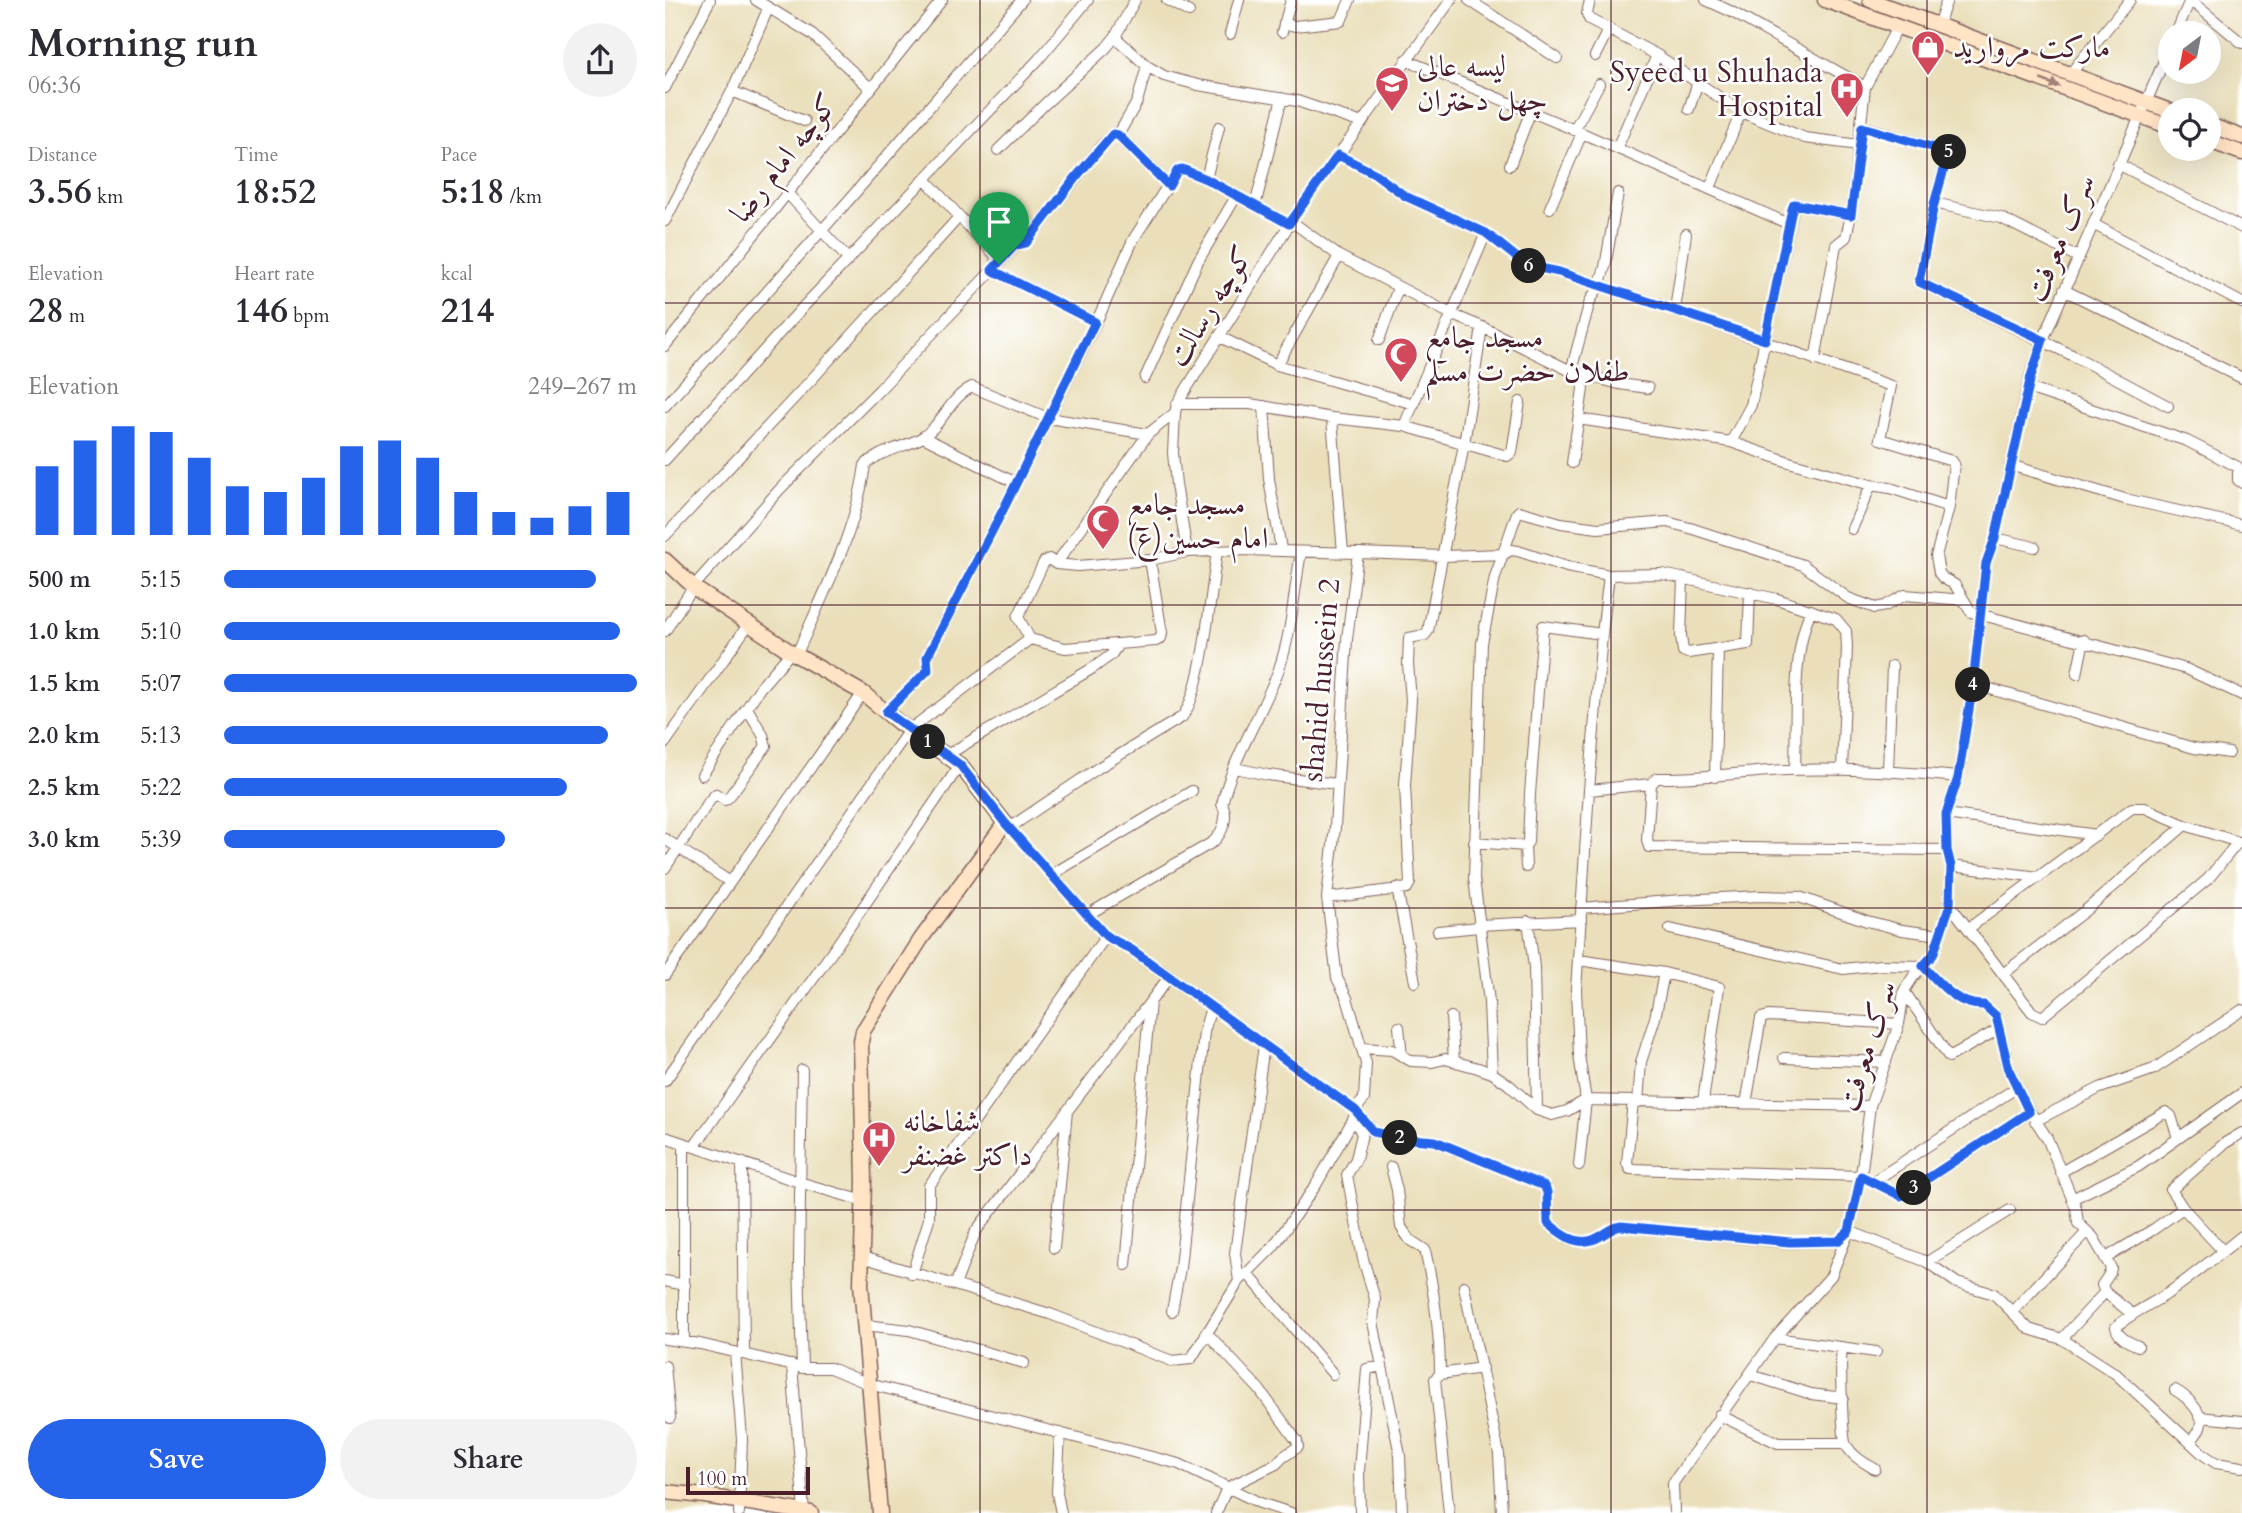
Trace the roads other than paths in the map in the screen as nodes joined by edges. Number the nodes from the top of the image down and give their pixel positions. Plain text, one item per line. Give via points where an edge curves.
1 (710, 0) edge
2 (756, 0) edge
3 (942, 0) edge
4 (1022, 0) edge
5 (1088, 0) edge
6 (1135, 0) edge
7 (1167, 0) edge
8 (1239, 0) edge
9 (1291, 0) edge
10 (1350, 0) edge
11 (1451, 0) edge
12 (1469, 0) edge
13 (1590, 0) edge
14 (1706, 0) edge
15 (1825, 0) edge
16 (1870, 0) edge
17 (1947, 0) edge
18 (2130, 0) edge
19 (2190, 0) edge
20 (768, 9) junction
21 (1189, 12) dead end
22 (2181, 21) edge
23 (1938, 25) junction
24 (1898, 26) junction
25 (1609, 28) junction
26 (1230, 34) dead end
27 (1115, 37) junction
28 (2242, 43) edge
29 (1657, 55) junction
30 (1595, 57) dead end
31 (1557, 58) dead end
32 (1406, 61) junction
33 (1147, 66) junction
34 (2070, 74) junction
35 (2158, 74) edge
36 (1698, 82) junction
37 (1599, 85) dead end
38 (1865, 87) junction
39 (665, 88) edge
40 (870, 88) junction
41 (731, 91) junction
42 (1282, 98) junction
43 (2145, 103) junction
44 (2158, 107) edge
45 (1689, 109) dead end
46 (1741, 112) junction
47 (1530, 113) junction
48 (2139, 117) junction
49 (804, 121) dead end
50 (1362, 122) junction
51 (2158, 123) edge
52 (1219, 127) dead end
53 (1862, 127) junction
54 (2221, 129) edge
55 (1578, 131) junction
56 (1118, 135) junction
57 (2242, 137) edge
58 (1859, 145) junction
59 (2221, 145) edge
60 (1617, 148) junction
61 (998, 150) dead end
62 (2242, 153) edge
63 (1338, 155) junction
64 (2118, 164) junction
65 (1510, 165) dead end
66 (925, 179) junction
67 (1206, 179) junction
68 (1169, 186) junction
69 (1710, 188) junction
70 (1618, 193) dead end
71 (788, 194) junction
72 (1237, 195) junction
73 (1934, 204) junction
74 (1255, 206) junction
75 (1550, 208) dead end
76 (1851, 215) junction
77 (959, 217) junction
78 (665, 221) edge
79 (1290, 223) junction
80 (1789, 224) junction
81 (2093, 225) junction
82 (2242, 228) edge
83 (823, 230) junction
84 (1486, 233) junction
85 (1686, 234) dead end
86 (1339, 256) junction
87 (2078, 257) junction
88 (848, 259) junction
89 (995, 267) junction
90 (1599, 286) junction
91 (1398, 288) junction
92 (2064, 290) junction
93 (2242, 303) edge
94 (1675, 310) junction
95 (1451, 314) junction
96 (1095, 322) junction
97 (1482, 327) junction
98 (1220, 337) junction
99 (1379, 340) dead end
100 (1765, 340) junction
101 (2043, 340) junction
102 (665, 346) edge
103 (1815, 360) junction
104 (1277, 365) junction
105 (1571, 371) junction
106 (1583, 376) junction
107 (1145, 378) dead end
108 (2242, 378) edge
109 (1648, 388) dead end
110 (2028, 388) junction
111 (1520, 402) dead end
112 (1415, 404) junction
113 (665, 405) edge
114 (1264, 406) junction
115 (2168, 406) dead end
116 (1176, 409) junction
117 (1048, 418) junction
118 (1332, 418) junction
119 (1578, 419) junction
120 (1403, 426) junction
121 (1147, 434) junction
122 (923, 437) junction
123 (1731, 442) junction
124 (1464, 444) junction
125 (665, 460) edge
126 (1572, 463) dead end
127 (2010, 465) junction
128 (1016, 483) junction
129 (2242, 483) edge
130 (1871, 485) junction
131 (1949, 508) junction
132 (2242, 525) edge
133 (1852, 529) dead end
134 (665, 536) edge
135 (1995, 538) junction
136 (2035, 547) dead end
137 (1281, 549) junction
138 (1187, 552) junction
139 (1217, 552) junction
140 (1301, 552) junction
141 (1358, 552) junction
142 (1343, 553) junction
143 (1504, 554) junction
144 (1443, 556) junction
145 (665, 560) edge
146 (1150, 560) junction
147 (1056, 564) junction
148 (1609, 575) junction
149 (1683, 578) junction
150 (694, 587) junction
151 (1750, 592) junction
152 (1964, 600) junction
153 (1811, 610) junction
154 (1979, 614) junction
155 (748, 625) junction
156 (665, 631) edge
157 (1602, 634) junction
158 (1030, 639) junction
159 (2084, 640) junction
160 (1118, 645) junction
161 (1718, 648) junction
162 (793, 654) junction
163 (1892, 666) dead end
164 (2077, 674) dead end
165 (1973, 684) junction
166 (863, 693) junction
167 (2242, 695) edge
168 (747, 708) junction
169 (886, 712) junction
170 (909, 730) junction
171 (665, 743) edge
172 (2229, 752) dead end
173 (947, 755) junction
174 (960, 765) junction
175 (1235, 768) junction
176 (1843, 769) junction
177 (1795, 770) junction
178 (1888, 770) junction
179 (702, 775) dead end
180 (1715, 777) junction
181 (1958, 778) junction
182 (1336, 784) junction
183 (1651, 784) junction
184 (1589, 790) junction
185 (1192, 791) dead end
186 (1946, 814) junction
187 (1007, 825) junction
188 (2185, 825) junction
189 (2097, 835) junction
190 (665, 839) edge
191 (1474, 842) junction
192 (2240, 842) edge
193 (1525, 846) junction
194 (678, 849) junction
195 (1947, 850) junction
196 (1951, 866) junction
197 (665, 867) edge
198 (1526, 867) dead end
199 (1051, 875) junction
200 (2039, 877) junction
201 (730, 881) junction
202 (1397, 888) junction
203 (1327, 898) junction
204 (1950, 905) junction
205 (1581, 914) junction
206 (1087, 915) junction
207 (1528, 921) junction
208 (1479, 926) junction
209 (1969, 928) junction
210 (1670, 929) dead end
211 (1439, 931) dead end
212 (1940, 935) junction
213 (1106, 936) junction
214 (1579, 960) junction
215 (1923, 966) junction
216 (1664, 973) junction
217 (2003, 974) junction
218 (665, 975) edge
219 (1169, 977) junction
220 (1415, 982) dead end
221 (1904, 991) junction
222 (1150, 1002) junction
223 (1211, 1007) junction
224 (2242, 1010) edge
225 (1451, 1017) dead end
226 (1899, 1024) junction
227 (1399, 1027) dead end
228 (1999, 1029) junction
229 (1264, 1045) junction
230 (1362, 1048) junction
231 (1402, 1056) junction
232 (1784, 1058) dead end
233 (1454, 1061) junction
234 (1886, 1062) junction
235 (802, 1070) dead end
236 (1492, 1073) junction
237 (665, 1081) edge
238 (2016, 1088) junction
239 (2242, 1093) edge
240 (1586, 1100) junction
241 (1635, 1101) junction
242 (1703, 1102) junction
243 (1746, 1104) junction
244 (1870, 1106) junction
245 (1067, 1110) junction
246 (1537, 1110) junction
247 (1355, 1114) junction
248 (2032, 1117) junction
249 (2242, 1133) edge
250 (665, 1137) edge
251 (2178, 1138) junction
252 (689, 1145) junction
253 (742, 1161) junction
254 (1579, 1165) dead end
255 (1391, 1167) dead end
256 (2061, 1172) junction
257 (1861, 1176) junction
258 (1874, 1181) junction
259 (799, 1182) junction
260 (2072, 1199) junction
261 (864, 1201) junction
262 (2183, 1208) junction
263 (2010, 1210) dead end
264 (1849, 1231) junction
265 (2087, 1233) junction
266 (2242, 1236) edge
267 (1054, 1248) dead end
268 (2223, 1251) junction
269 (862, 1257) junction
270 (2106, 1258) junction
271 (1927, 1262) junction
272 (1126, 1265) dead end
273 (1247, 1273) junction
274 (912, 1274) junction
275 (1240, 1281) junction
276 (665, 1282) edge
277 (685, 1285) junction
278 (955, 1286) junction
279 (1464, 1286) dead end
280 (2105, 1292) junction
281 (1172, 1311) dead end
282 (2012, 1312) junction
283 (2132, 1314) junction
284 (865, 1325) junction
285 (1206, 1332) junction
286 (1775, 1338) junction
287 (665, 1339) edge
288 (2062, 1339) junction
289 (684, 1342) junction
290 (2138, 1346) dead end
291 (1842, 1348) junction
292 (1876, 1352) dead end
293 (740, 1353) junction
294 (1024, 1363) dead end
295 (665, 1366) edge
296 (797, 1366) junction
297 (1382, 1366) junction
298 (1482, 1368) junction
299 (1333, 1374) dead end
300 (1440, 1374) junction
301 (1751, 1375) junction
302 (869, 1384) junction
303 (2175, 1390) dead end
304 (1843, 1398) junction
305 (1719, 1415) junction
306 (2199, 1417) junction
307 (670, 1418) dead end
308 (2242, 1421) edge
309 (1060, 1433) junction
310 (1845, 1443) junction
311 (2189, 1443) junction
312 (2242, 1467) edge
313 (1875, 1469) dead end
314 (1227, 1488) junction
315 (665, 1492) edge
316 (739, 1508) edge
317 (1258, 1508) edge
318 (804, 1513) edge
319 (811, 1513) edge
320 (880, 1513) edge
321 (1061, 1513) edge
322 (1216, 1513) edge
323 (1291, 1513) edge
324 (1360, 1513) edge
325 (1402, 1513) edge
326 (1449, 1513) edge
327 (1502, 1513) edge
328 (1674, 1513) edge

1 - 39 street
2 - 20 street
3 - 40 street, کوچه امام رضا
4 - 83 street
5 - 66 street
6 - 27 street
7 - 21 street
8 - 26 street
9 - 10 street via 1283,27 1341,21
11 - 32 street, کوچه رسالت
12 - 31 street
13 - 25 street via 1587,17
14 - 38 street
15 - 24 street
16 - 23 street
17 - 23 street
18 - 34 street
19 - 22 street
19 - 28 street
20 - 40 street via 812,34
20 - 41 street
23 - 34 street
24 - 38 street
24 -> 48 street
25 - 29 street
25 - 30 street
27 - 33 street
27 - 61 street
29 - 36 street
29 - 60 street
32 - 47 street
32 - 50 street, کوچه رسالت
33 - 42 street via 1198,85
33 - 56 street via 1137,102
34 - 43 street
35 - 43 street, سرک معرفت
36 - 45 street
36 - 46 street
37 - 55 street
38 - 53 street
40 - 71 street, کوچه امام رضا
41 - 49 street
41 - 78 street
42 - 50 street
42 - 74 street
43 - 44 street
43 - 48 street, سرک معرفت
46 - 58 street via 1805,138
46 - 69 street
47 - 55 street
47 - 65 street
48 - 51 street
48 - 64 street, سرک معرفت
50 - 63 street, کوچه رسالت
52 - 67 street
53 - 58 street
53 - 73 street via 1947,150
54 - 57 street
55 - 60 street
55 - 75 street
56 - 68 street
56 - 89 street via 1102,145 1026,243 1014,246
58 - 76 street
59 - 62 street
60 - 69 street
63 - 79 street, کوچه رسالت
63 - 84 street via 1405,196
64 - 81 street, سرک معرفت
64 - 82 street
66 - 77 street
66 - 88 street
67 - 68 street via 1182,169
67 - 72 street
68 - 96 street via 1133,240
69 - 80 street
70 - 90 street
71 - 83 street
71 - 102 street, کوچه امام رضا
72 - 74 street
72 - 107 street via 1198,261
73 - 87 street via 2001,218
73 - 101 street via 1919,282
74 - 79 street
76 - 80 street via 1794,204
76 - 103 street via 1846,237 1836,245
77 - 89 street via 994,254
77 - 134 street
79 - 86 street
79 - 98 street, کوچه رسالت
80 - 100 street
81 - 87 street, سرک معرفت
81 - 93 street
83 - 88 street
83 - 113 street
84 - 90 street via 1526,265
84 - 95 street
85 - 94 street
86 - 91 street
86 - 104 street
87 - 92 street, سرک معرفت
88 - 125 street
89 - 96 street
89 - 150 street via 780,489
90 - 94 street
90 - 105 street via 1590,301
91 - 95 street
91 - 99 street
92 - 101 street, سرک معرفت
92 - 108 street
94 - 100 street
95 - 97 street
95 - 112 street
96 - 117 street
97 - 105 street
97 - 124 street
98 - 104 street
98 - 116 street, کوچه رسالت
100 - 103 street
100 - 123 street via 1752,405
101 - 110 street, سرک معرفت
101 - 115 street
103 - 131 street via 1891,386 1880,439 1952,461
104 - 112 street
105 - 106 street
106 - 109 street
106 - 119 street
110 - 127 street, سرک معرفت
110 - 129 street via 2186,441 2238,467
111 - 124 street via 1510,455
112 - 120 street
114 - 116 street
114 - 118 street
114 - 137 street via 1269,479
116 - 121 street, کوچه رسالت
116 - 138 street via 1173,453
117 - 121 street
117 - 122 street via 972,387
117 - 128 street
118 - 120 street
118 - 142 street
119 - 123 street
119 - 126 street
120 - 124 street
121 - 147 street, کوچه رسالت
122 - 128 street
122 - 162 street via 865,465 848,537
123 - 130 street
124 - 144 street
127 - 132 street via 2151,506
127 - 135 street, سرک معرفت
128 - 169 street via 927,657 928,670
130 - 131 street
130 - 133 street
131 - 152 street via 1938,540 1937,564 1939,573 1955,585
135 - 136 street
135 - 154 street, سرک معرفت via 1986,563
137 - 139 street, shahid hussein 2
137 - 140 street, shahid hussein 2
138 - 139 street, shahid hussein 2
138 - 146 street, shahid hussein 2
139 - 187 street via 1190,708
140 - 142 street, shahid hussein 2
140 - 175 street via 1286,647
141 - 142 street, shahid hussein 2
141 - 144 street
141 - 182 street, shahid hussein 2
143 - 144 street
143 - 148 street via 1518,551
143 - 152 street via 1519,510 1598,528 1667,522 1803,565 1848,598 1875,608 1905,595
143 - 191 street via 1482,643
144 - 202 street via 1428,631 1409,638 1411,700 1405,785 1410,883 1407,888
145 - 150 street
146 - 147 street, shahid hussein 2
146 - 160 street via 1161,638
147 - 158 street, کوچه رسالت via 1049,559 1044,562 1018,617
148 - 149 street
148 - 157 street
149 - 151 street
149 - 161 street via 1683,651
150 - 155 street
150 - 156 street
151 - 153 street
151 - 161 street via 1748,644
152 - 154 street via 1971,612
153 - 176 street via 1836,619 1846,631
153 - 177 street via 1799,671
154 - 159 street
154 - 165 street, سرک معرفت
155 - 162 street
155 - 171 street
157 - 184 street
157 - 193 street via 1547,625 1541,630
158 - 160 street via 1065,648
158 - 170 street
159 - 164 street
159 - 167 street via 2186,668
160 - 173 street via 1093,668
161 - 180 street
162 - 166 street
162 - 168 street
163 - 178 street
165 - 172 street via 2194,748
165 - 181 street, سرک معرفت
166 - 169 street
166 - 201 street
168 - 179 street
168 - 194 street via 766,746 729,797 725,800 716,794 710,800
169 - 170 street
170 - 173 street
170 - 237 street
173 - 174 street
174 - 187 street
174 - 252 street via 835,948
175 - 182 street
175 - 206 street via 1224,794 1226,810 1219,836
176 - 177 street
176 - 178 street
177 - 180 street
178 - 181 street
180 - 183 street via 1657,778
181 - 186 street, سرک معرفت
182 - 203 street, shahid hussein 2
183 - 184 street
183 - 195 street via 1649,847
184 - 205 street
185 - 199 street
186 - 189 street
186 - 195 street, سرک معرفت
187 - 199 street
187 - 261 street via 921,939 863,1031
188 - 189 street via 2145,808 2132,808
188 - 192 street
188 - 217 street
189 - 200 street
190 - 194 street
191 - 193 street
191 - 208 street
192 - 217 street via 2209,879 2042,1017 2032,1012
193 - 198 street
194 - 197 street
194 - 201 street
195 - 196 street, سرک معرفت
196 - 200 street
196 - 204 street, سرک معرفت
199 - 206 street
200 - 209 street
201 - 218 street
202 - 203 street
202 - 220 street
203 - 230 street, shahid hussein 2 via 1338,978
204 - 209 street
204 - 212 street, سرک معرفت
205 - 207 street
205 - 212 street via 1682,900 1799,897 1890,927
205 - 214 street
206 - 213 street
207 - 208 street
207 - 246 street via 1534,967
208 - 211 street
208 - 236 street
209 - 217 street
210 - 215 street via 1843,969
212 - 215 street, سرک معرفت
213 - 219 street
213 - 274 street via 929,1186 929,1219
214 - 216 street
214 - 240 street via 1577,1023
215 - 221 street, سرک معرفت
215 - 228 street via 1961,1002 1984,1005 1996,1016
216 - 241 street
216 - 242 street via 1719,987
219 - 222 street
219 - 223 street
221 - 226 street, سرک معرفت
221 - 228 street via 1949,1057
222 - 245 street
222 - 272 street
223 - 229 street
223 - 281 street
224 - 248 street via 2154,1069
225 - 233 street
226 - 234 street, سرک معرفت
226 - 243 street via 1761,1018
227 - 231 street
228 - 238 street
229 - 247 street
229 - 275 street via 1235,1252
230 - 231 street via 1392,1050
230 - 247 street, shahid hussein 2 via 1364,1099
231 - 233 street via 1411,1061
232 - 234 street
233 - 236 street
234 - 244 street, سرک معرفت
235 - 259 street
236 - 246 street
238 - 248 street
238 - 258 street
239 - 251 street
240 - 241 street
240 - 246 street via 1552,1115
240 - 254 street
241 - 242 street
241 - 257 street via 1630,1169
242 - 243 street
243 - 244 street
244 - 257 street, سرک معرفت
245 - 267 street
245 - 278 street via 976,1231
247 - 264 street via 1374,1132 1435,1141 1544,1186 1548,1223 1565,1237 1582,1242 1621,1226 1790,1242 1838,1241
247 - 273 street via 1316,1185 1273,1247
247 - 297 street via 1362,1134 1347,1175 1375,1299 1373,1322
248 - 256 street
248 - 258 street via 1901,1196
249 - 262 street via 2171,1190
250 - 252 street
251 - 256 street via 2166,1112
251 - 260 street via 2139,1166
252 - 253 street
252 - 277 street
253 - 259 street
253 - 293 street
255 - 300 street via 1401,1227 1425,1250 1440,1342
256 - 260 street
257 - 258 street
257 - 264 street, سرک معرفت
259 - 261 street
259 - 296 street
260 - 265 street via 2078,1223
261 - 269 street
262 - 268 street
262 - 270 street
263 - 271 street
264 - 271 street
264 - 286 street, سرک معرفت via 1831,1276
265 - 270 street
265 - 282 street
266 - 268 street
268 - 283 street via 2202,1270
269 - 274 street
269 - 284 street
270 - 280 street via 2111,1273 2102,1285
271 - 282 street via 1957,1283 1994,1294
273 - 275 street
273 - 299 street
274 - 278 street
275 - 285 street
276 - 277 street
277 - 289 street
278 - 285 street via 1050,1314 1172,1361 1191,1359
279 - 298 street
280 - 283 street
280 - 288 street
282 - 288 street via 2029,1329
283 - 290 street via 2116,1327 2125,1340
284 - 294 street via 909,1330
284 - 302 street
285 - 314 street via 1259,1389 1299,1447
286 - 291 street
286 - 301 street, سرک معرفت
287 - 289 street
288 - 311 street via 2116,1374
289 - 293 street
291 - 292 street
291 - 304 street
293 - 296 street
293 - 316 street
295 - 307 street
296 - 302 street via 830,1368
296 - 318 street
297 - 324 street via 1367,1369
297 - 325 street via 1400,1455
298 - 300 street
298 - 327 street via 1499,1454
300 - 326 street via 1435,1379
301 - 304 street via 1811,1394
301 - 305 street, سرک معرفت
302 - 309 street
302 - 320 street
303 - 306 street
304 - 310 street
305 - 310 street via 1778,1443
305 - 328 street, سرک معرفت via 1672,1483
306 - 308 street
306 - 311 street via 2199,1430
309 - 314 street via 1179,1464
309 - 321 street via 1057,1493
310 - 313 street via 1856,1458
311 - 312 street via 2216,1463
314 - 317 street
314 - 322 street
315 - 316 street
316 - 318 street
317 - 323 street
318 - 319 street

